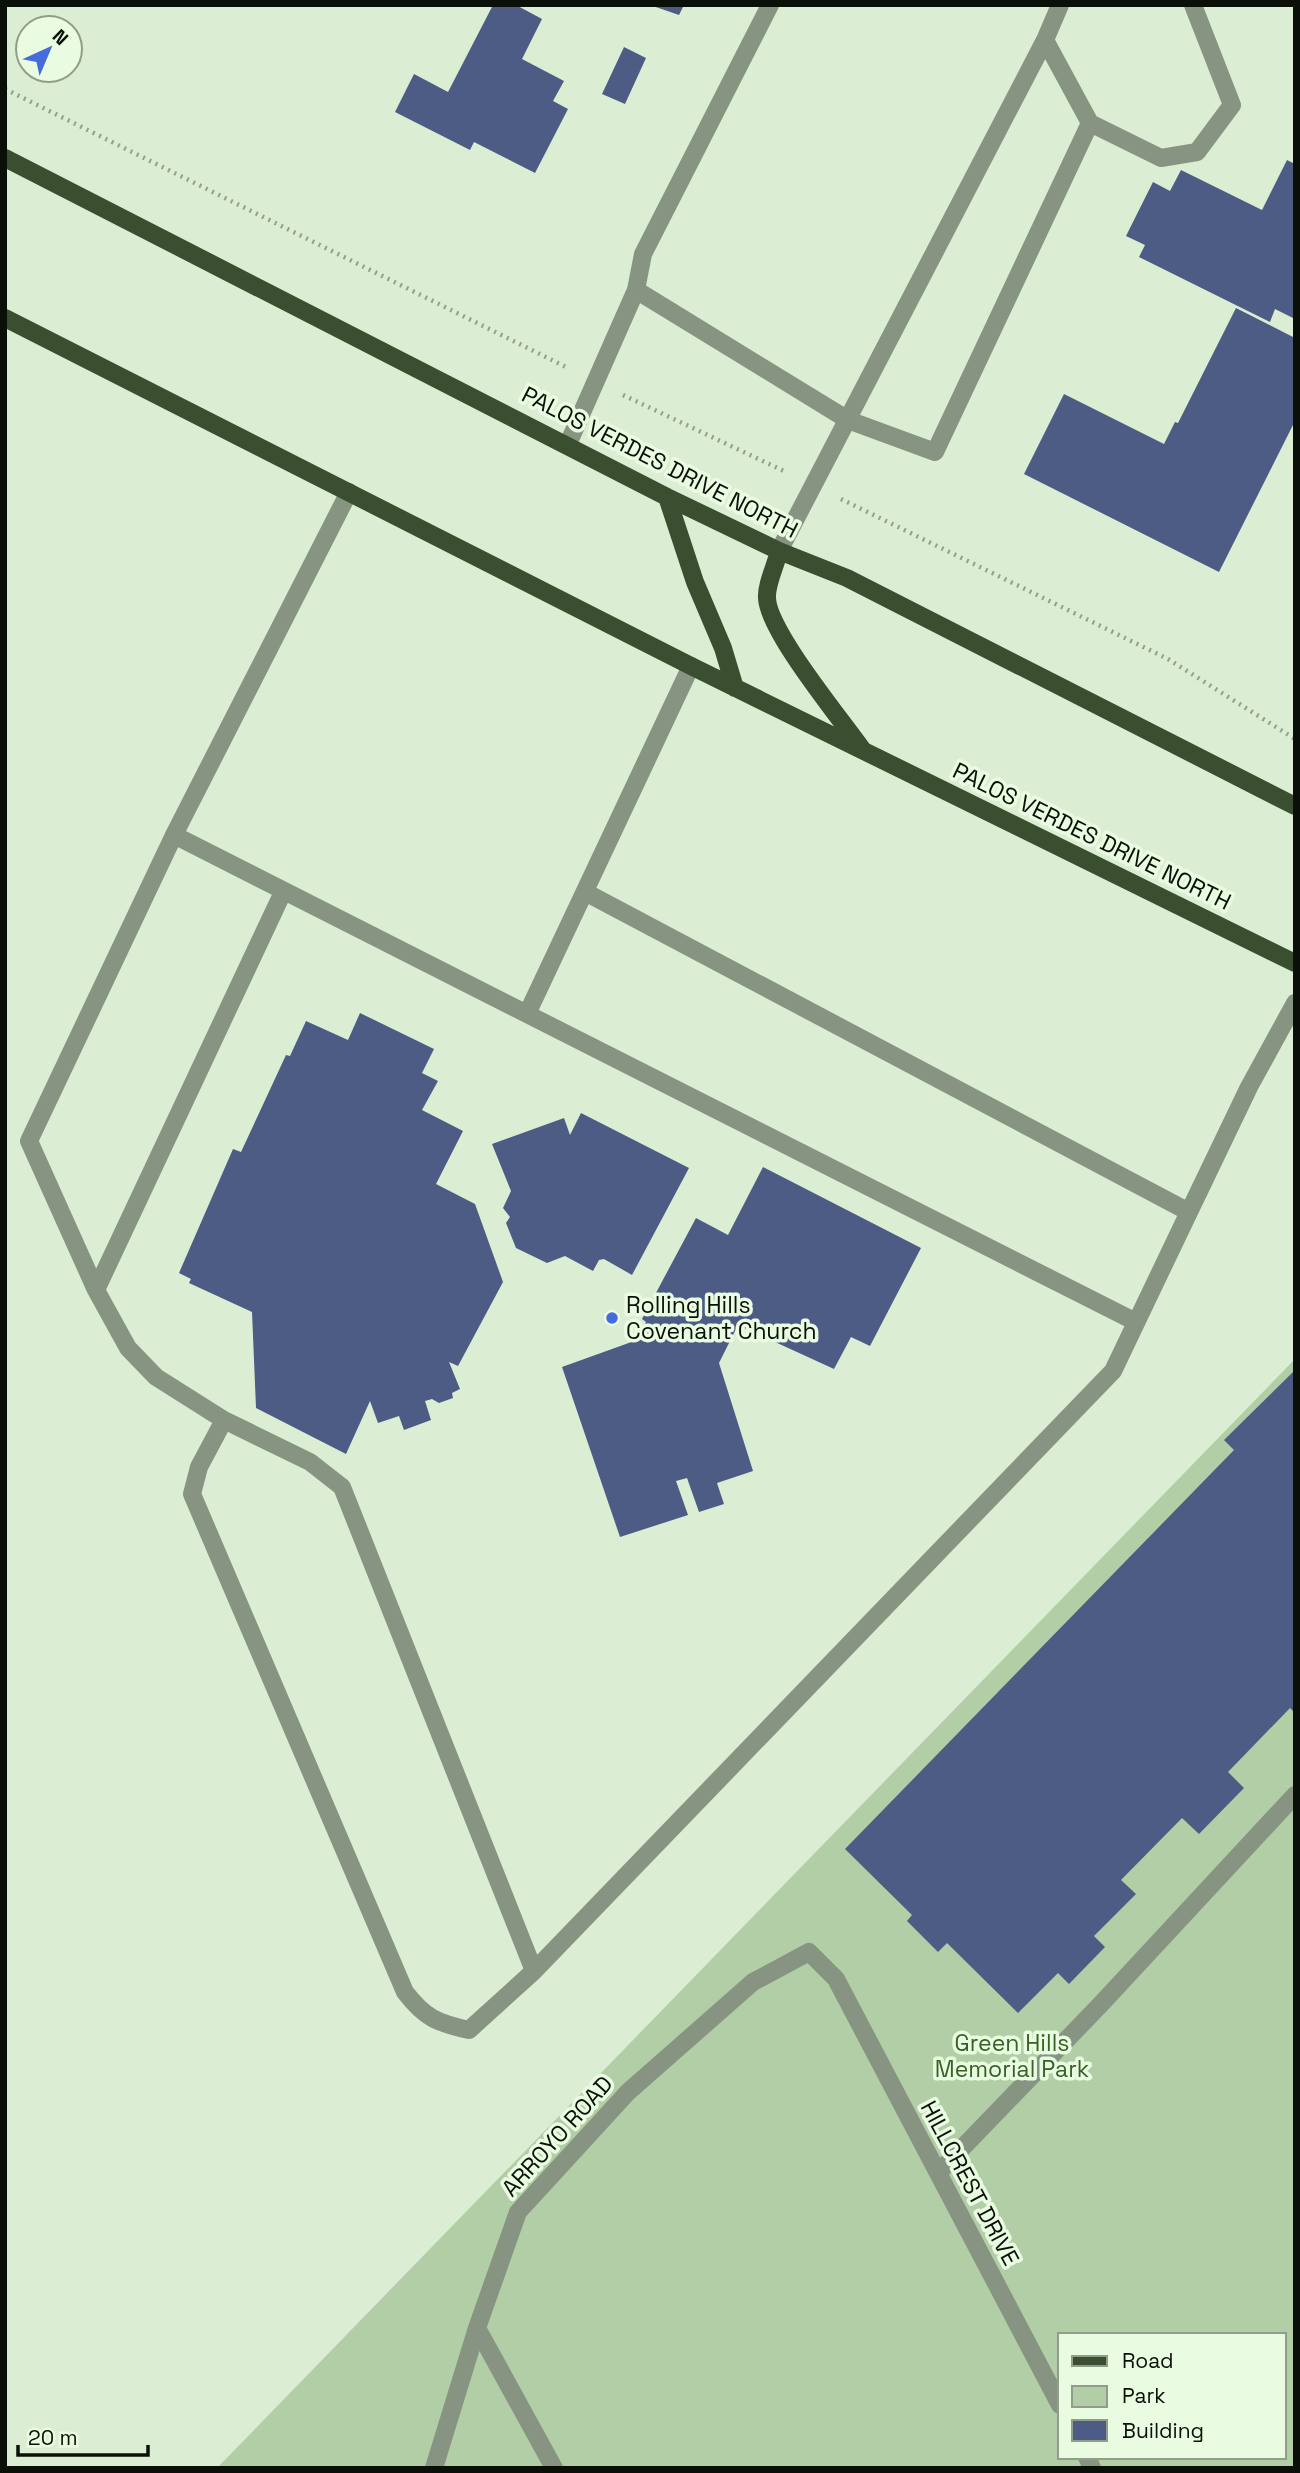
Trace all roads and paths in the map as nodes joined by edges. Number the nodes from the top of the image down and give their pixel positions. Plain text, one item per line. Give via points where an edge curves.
1 (770, 5) edge
2 (1060, 5) edge
3 (1192, 5) edge
4 (1045, 40) junction
5 (5, 89) edge
6 (1090, 123) junction
7 (5, 158) edge
8 (636, 290) junction
9 (5, 318) edge
10 (594, 381) junction
11 (848, 420) junction
12 (568, 444) junction
13 (815, 486) junction
14 (349, 492) junction
15 (667, 496) junction
16 (779, 551) junction
17 (691, 666) junction
18 (735, 688) junction
19 (1295, 739) edge
20 (865, 752) junction
21 (1295, 806) edge
22 (174, 835) junction
23 (283, 892) junction
24 (586, 892) junction
25 (1295, 963) edge
26 (1295, 1003) edge
27 (527, 1014) junction
28 (1189, 1212) junction
29 (96, 1290) junction
30 (1136, 1322) junction
31 (224, 1420) junction
32 (1295, 1795) edge
33 (809, 1952) joint
34 (534, 1971) junction
35 (940, 2171) junction
36 (477, 2328) junction
37 (1058, 2401) edge
38 (434, 2468) edge
39 (554, 2468) edge

1 - 8 lane via 643,254
2 - 4 lane
3 - 6 lane via 1232,105 1197,152 1161,158
4 - 6 lane
4 - 11 lane
5 - 10 path
6 - 11 lane via 934,452
7 - 12 main road, PALOS VERDES DRIVE NORTH
8 - 10 lane
8 - 11 lane
9 - 14 main road, PALOS VERDES DRIVE NORTH
10 - 12 lane
10 - 13 path
11 - 13 lane
12 - 15 main road, PALOS VERDES DRIVE NORTH
13 - 16 lane
13 - 19 path via 1168,659
14 - 17 main road, PALOS VERDES DRIVE NORTH
14 - 22 lane
15 - 16 main road, PALOS VERDES DRIVE NORTH
15 - 18 main road
16 - 20 main road via 767,599 775,620
16 - 21 main road, PALOS VERDES DRIVE NORTH via 847,578
17 - 18 main road, PALOS VERDES DRIVE NORTH
17 - 24 lane
18 - 20 main road, PALOS VERDES DRIVE NORTH
20 - 25 main road, PALOS VERDES DRIVE NORTH
22 - 23 lane
22 - 29 lane via 29,1141
23 - 27 lane
23 - 29 lane
24 - 27 lane
24 - 28 lane
26 - 28 lane
27 - 30 lane
28 - 30 lane
29 - 31 lane via 137,1358 156,1377
30 - 34 lane via 1113,1371
31 - 34 lane via 310,1462 342,1487
31 - 34 lane via 199,1467 192,1494 405,1992 419,2011 441,2024 469,2030
32 - 35 lane
33 - 35 lane, HILLCREST DRIVE via 836,1979
33 - 36 lane, ARROYO ROAD via 753,1982 639,2083 518,2212
35 - 37 lane, HILLCREST DRIVE via 954,2208
36 - 38 lane, ARROYO ROAD
36 - 39 lane

